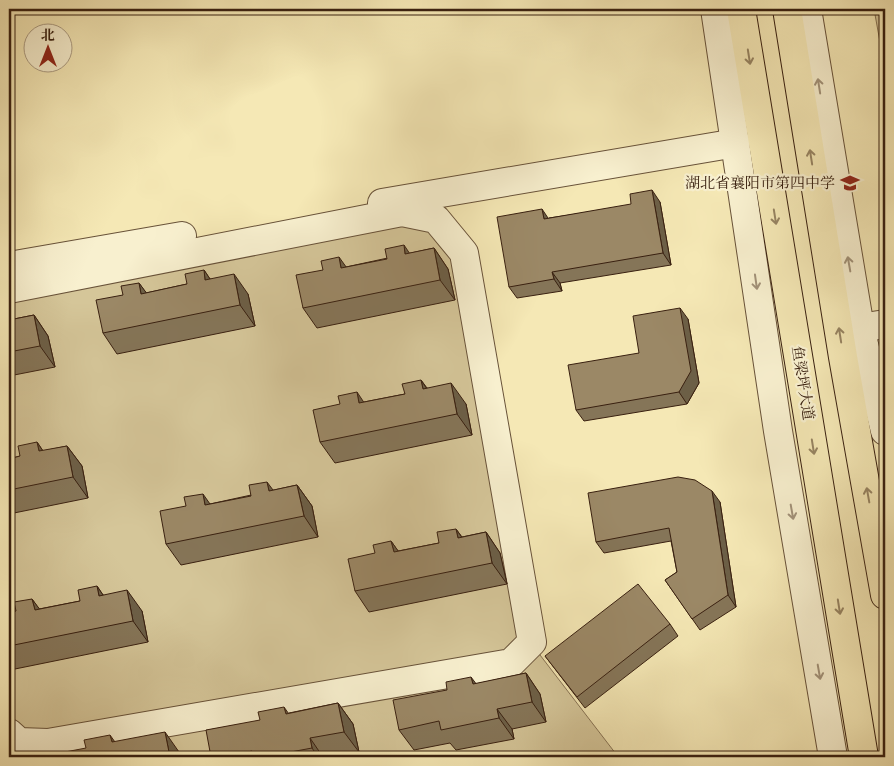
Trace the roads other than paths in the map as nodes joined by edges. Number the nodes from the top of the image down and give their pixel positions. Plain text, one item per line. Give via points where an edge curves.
1 (715, 9) edge
2 (741, 9) edge
3 (788, 9) edge
4 (807, 9) edge
5 (736, 143) junction
6 (252, 233) junction
7 (9, 266) edge
8 (9, 288) edge
9 (872, 326) edge
10 (885, 431) edge
11 (885, 595) edge
12 (9, 733) edge
13 (861, 752) edge
14 (833, 757) edge

1 - 5 street
2 -> 13 main road, 鱼梁坪大道
11 -> 3 main road via 843,357
9 -> 4 street
5 - 6 street
5 -> 14 street via 778,431
6 - 7 street
6 - 8 street
6 - 12 street via 402,212 436,219 464,253 532,642 511,663 48,742 19,742
9 - 10 street

